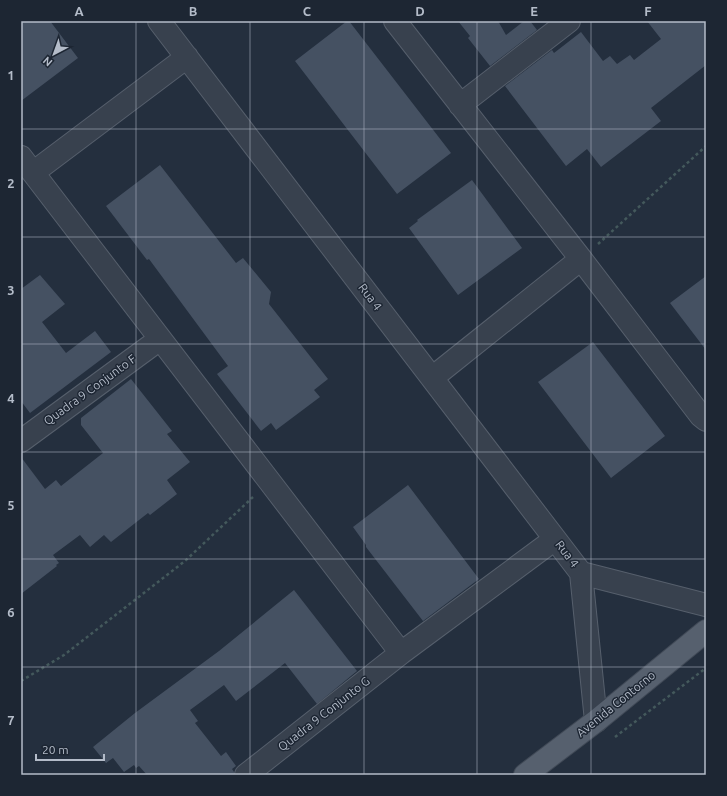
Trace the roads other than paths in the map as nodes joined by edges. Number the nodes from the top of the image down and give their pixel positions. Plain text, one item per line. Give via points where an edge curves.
1 (159, 21) edge
2 (395, 21) edge
3 (569, 21) edge
4 (187, 57) junction
5 (460, 105) junction
6 (27, 165) edge
7 (581, 259) junction
8 (160, 339) junction
9 (432, 378) junction
10 (706, 420) edge
11 (21, 441) edge
12 (555, 539) junction
13 (581, 573) junction
14 (706, 605) edge
15 (706, 631) edge
16 (401, 653) junction
17 (596, 721) junction
18 (246, 775) edge
19 (525, 775) edge

1 - 4 street, Rua 4
2 - 5 street
3 - 5 street
4 - 6 street
4 - 9 street, Rua 4
5 - 7 street
6 - 8 street
7 - 9 street
7 - 10 street
8 - 11 street, Quadra 9 Conjunto F
8 - 16 street
9 - 12 street, Rua 4
12 - 13 street, Rua 4
12 - 16 street, Quadra 9 Conjunto G
13 - 14 street, Rua 4
13 - 17 street, Rua 4
15 - 17 main road, Avenida Contorno
16 - 18 street, Quadra 9 Conjunto G
17 - 19 main road, Avenida Contorno

